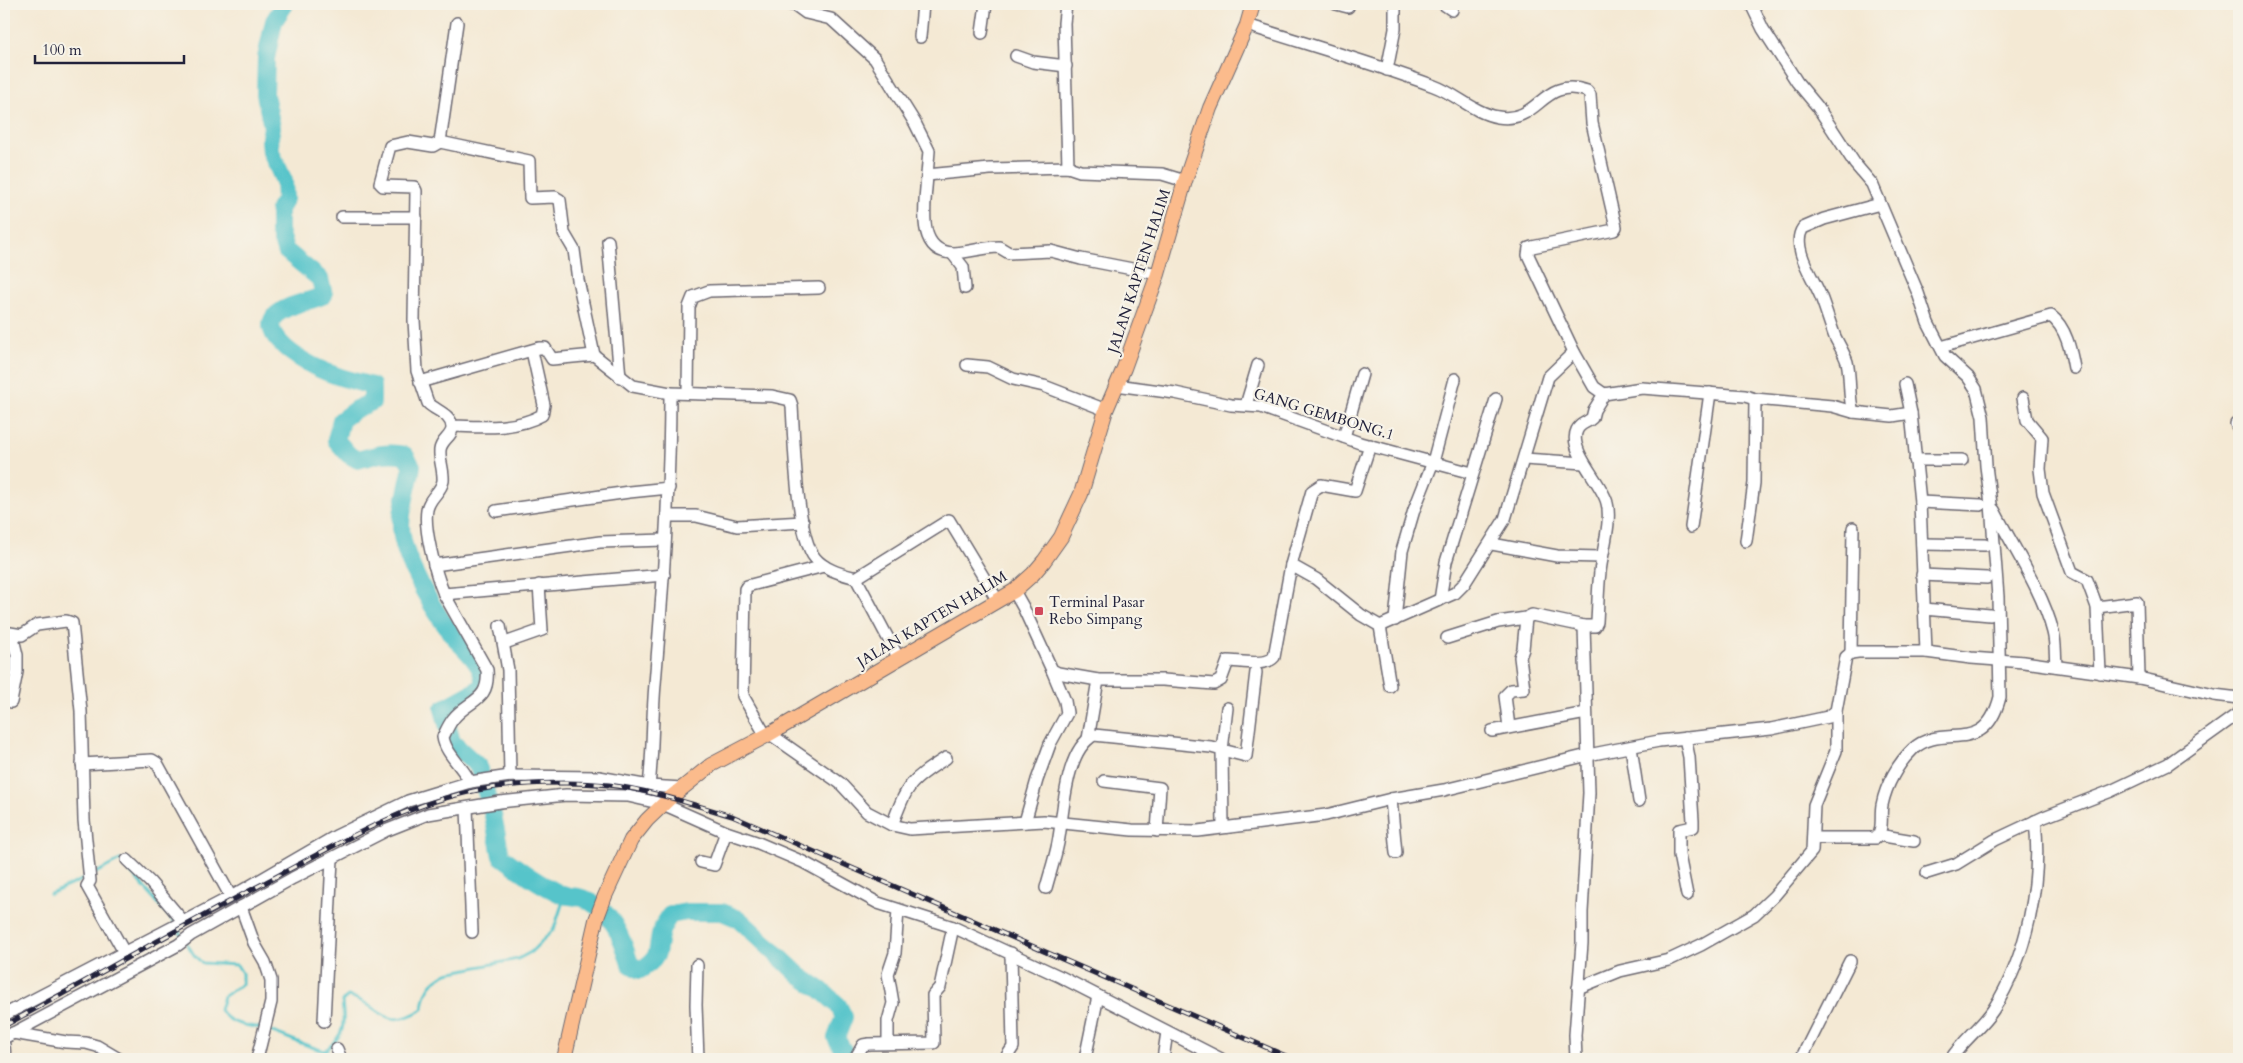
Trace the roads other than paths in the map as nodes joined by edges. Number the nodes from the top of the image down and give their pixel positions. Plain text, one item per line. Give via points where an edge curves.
1 (793, 4) edge
2 (923, 4) edge
3 (986, 4) edge
4 (1066, 4) edge
5 (1253, 4) edge
6 (1336, 4) edge
7 (1751, 4) edge
8 (1348, 7) dead end
9 (1394, 9) dead end
10 (457, 23) dead end
11 (1247, 25) junction
12 (982, 33) dead end
13 (920, 37) dead end
14 (1016, 56) dead end
15 (1066, 66) junction
16 (1387, 70) junction
17 (440, 142) junction
18 (1068, 167) junction
19 (927, 175) junction
20 (1185, 181) junction
21 (1880, 204) junction
22 (342, 217) dead end
23 (416, 217) junction
24 (608, 241) dead end
25 (952, 253) junction
26 (1158, 274) junction
27 (819, 288) dead end
28 (965, 288) dead end
29 (1942, 347) junction
30 (532, 350) junction
31 (1574, 352) junction
32 (594, 354) junction
33 (968, 365) dead end
34 (1258, 365) dead end
35 (2074, 368) dead end
36 (1362, 374) dead end
37 (620, 377) junction
38 (1455, 379) dead end
39 (420, 382) junction
40 (1905, 384) dead end
41 (1116, 385) junction
42 (688, 392) junction
43 (670, 393) junction
44 (1710, 393) junction
45 (1604, 394) junction
46 (2023, 398) dead end
47 (1496, 399) dead end
48 (1755, 399) junction
49 (1246, 405) junction
50 (1106, 410) junction
51 (1853, 412) junction
52 (1911, 413) junction
53 (452, 426) junction
54 (1344, 437) junction
55 (1370, 445) junction
56 (1524, 459) junction
57 (1915, 460) junction
58 (1962, 460) dead end
59 (1433, 462) junction
60 (1584, 462) junction
61 (1472, 473) junction
62 (669, 488) junction
63 (1920, 502) junction
64 (1986, 505) junction
65 (496, 511) dead end
66 (668, 516) junction
67 (803, 522) junction
68 (1691, 527) dead end
69 (1853, 528) dead end
70 (665, 540) junction
71 (1746, 541) dead end
72 (1492, 544) junction
73 (1922, 544) junction
74 (1985, 544) dead end
75 (1602, 557) junction
76 (434, 565) junction
77 (1291, 565) junction
78 (824, 566) junction
79 (664, 575) junction
80 (1922, 575) junction
81 (856, 578) junction
82 (1986, 578) dead end
83 (539, 585) junction
84 (1014, 591) junction
85 (444, 594) junction
86 (1440, 600) junction
87 (998, 601) junction
88 (2097, 607) junction
89 (1924, 609) junction
90 (1990, 615) dead end
91 (1526, 618) junction
92 (1395, 620) junction
93 (500, 626) dead end
94 (1380, 626) junction
95 (1584, 626) junction
96 (8, 633) edge
97 (1447, 638) dead end
98 (504, 643) junction
99 (1926, 652) junction
100 (1850, 653) junction
101 (899, 659) junction
102 (1999, 660) junction
103 (2056, 666) junction
104 (1052, 670) junction
105 (1256, 672) dead end
106 (2100, 673) junction
107 (2139, 678) junction
108 (1098, 680) junction
109 (1390, 686) dead end
110 (2239, 698) edge
111 (11, 702) dead end
112 (1227, 708) dead end
113 (1836, 711) junction
114 (1586, 713) junction
115 (2239, 713) edge
116 (1509, 727) junction
117 (1492, 731) dead end
118 (768, 735) junction
119 (1685, 738) junction
120 (1088, 739) junction
121 (1632, 747) junction
122 (1222, 750) junction
123 (1588, 755) junction
124 (946, 758) dead end
125 (82, 764) junction
126 (510, 776) junction
127 (474, 781) junction
128 (1104, 781) dead end
129 (650, 786) junction
130 (682, 788) junction
131 (1391, 799) junction
132 (1639, 801) dead end
133 (663, 804) junction
134 (466, 808) junction
135 (2035, 821) junction
136 (1025, 822) junction
137 (1061, 822) junction
138 (892, 826) junction
139 (1223, 827) junction
140 (1157, 831) junction
141 (726, 832) junction
142 (1878, 835) junction
143 (1814, 838) junction
144 (1914, 841) dead end
145 (1396, 853) dead end
146 (332, 859) junction
147 (127, 860) dead end
148 (701, 862) dead end
149 (1927, 873) dead end
150 (1046, 888) dead end
151 (1687, 895) dead end
152 (231, 896) junction
153 (242, 907) junction
154 (898, 910) junction
155 (176, 924) junction
156 (953, 927) junction
157 (472, 932) dead end
158 (124, 952) junction
159 (1011, 953) junction
160 (1850, 961) dead end
161 (697, 965) dead end
162 (1578, 988) junction
163 (1098, 996) junction
164 (4, 1015) edge
165 (324, 1021) dead end
166 (1167, 1032) junction
167 (9, 1035) edge
168 (888, 1043) junction
169 (4, 1045) edge
170 (856, 1057) edge
171 (5, 1059) edge
172 (119, 1059) edge
173 (257, 1059) edge
174 (564, 1059) edge
175 (698, 1059) edge
176 (1005, 1059) edge
177 (1084, 1059) edge
178 (1162, 1059) edge
179 (1221, 1059) edge
180 (1576, 1059) edge
181 (1802, 1059) edge
182 (1951, 1059) edge

1 - 19 street via 806,13 831,19 875,59 929,150
2 - 13 street
3 - 12 street
4 - 15 street
5 - 11 main road, JALAN KAPTEN HALIM
6 - 8 street
7 - 21 street via 1797,82 1872,184
9 - 16 street via 1395,29
10 - 17 street
11 - 16 street
11 - 20 main road, JALAN KAPTEN HALIM via 1210,108
14 - 15 street via 1033,62
15 - 18 street
16 - 31 street via 1444,90 1499,118 1519,118 1548,94 1562,88 1580,89 1590,95 1592,123 1616,227 1532,246 1528,254
17 - 23 street via 433,146 408,142 388,147 380,183 383,186 415,188
17 - 32 street via 529,161 530,198 559,199 564,233 574,250
18 - 19 street
18 - 20 street via 1080,171 1162,174
19 - 25 street via 926,234 931,244
20 - 26 main road, JALAN KAPTEN HALIM
21 - 29 street via 1928,323
21 - 51 street via 1824,219 1802,228 1799,235 1806,266 1846,361
22 - 23 street
23 - 39 street via 414,320
24 - 37 street
25 - 26 street via 999,247 1009,253 1051,251
25 - 28 street via 963,267
26 - 41 main road, JALAN KAPTEN HALIM
27 - 42 street via 709,291 693,297 688,307
29 - 35 street via 2051,316 2057,320 2070,347
29 - 64 street via 1945,356 1976,389 1983,417
30 - 32 street via 545,348 552,359
30 - 39 street
30 - 53 street via 544,405 542,415 517,424
31 - 45 street via 1594,387
31 - 56 street via 1548,377
32 - 37 street
33 - 50 street via 988,367
34 - 49 street
36 - 54 street
37 - 43 street via 633,386
38 - 59 street
39 - 53 street via 428,404 445,414
40 - 52 street
41 - 49 street, GANG GEMBONG.1
41 - 50 main road, JALAN KAPTEN HALIM
42 - 43 street
42 - 67 street via 772,396 790,400
43 - 62 street
44 - 45 street via 1642,388
44 - 48 street
44 - 68 street
45 - 60 street via 1592,418 1576,430 1576,444
46 - 88 street via 2027,420 2042,438 2040,469 2043,493 2072,572 2087,580
47 - 61 street
48 - 51 street via 1832,406
48 - 71 street via 1754,483
49 - 54 street, GANG GEMBONG.1 via 1261,407
50 - 84 main road, JALAN KAPTEN HALIM via 1081,494 1061,537 1033,574
51 - 52 street via 1892,416
52 - 57 street
53 - 76 street via 440,451 443,480 440,490 428,504
54 - 55 street, GANG GEMBONG.1
55 - 59 street, GANG GEMBONG.1
55 - 77 street via 1355,491 1321,485 1312,491
56 - 60 street
56 - 72 street via 1505,519
57 - 58 street
57 - 63 street
59 - 61 street, GANG GEMBONG.1
59 - 92 street via 1402,551
60 - 75 street via 1608,502
61 - 86 street via 1446,562
62 - 65 street
62 - 66 street
63 - 64 street
63 - 73 street
64 - 102 street via 1998,597
64 - 103 street via 2032,583 2048,618
66 - 67 street via 696,516 737,526
66 - 70 street
67 - 78 street via 808,546
69 - 100 street
70 - 76 street via 600,542
70 - 79 street
72 - 75 street via 1557,556
72 - 86 street via 1464,584
73 - 74 street
73 - 80 street
75 - 95 street via 1597,622 1595,626
76 - 85 street
77 - 94 street via 1316,579
77 - 108 street via 1271,661 1228,660 1221,680 1210,685 1163,680
78 - 81 street
78 - 118 street via 745,589 743,696
79 - 83 street
79 - 129 street
80 - 82 street
80 - 89 street
81 - 87 street via 949,520
81 - 101 street
83 - 85 street
83 - 98 street via 542,630
84 - 87 main road, JALAN KAPTEN HALIM
84 - 104 street
85 - 127 street via 487,670 488,684 483,695 454,718 443,737 444,743
86 - 92 street
87 - 101 main road, JALAN KAPTEN HALIM
88 - 106 street
88 - 107 street via 2137,602
89 - 90 street
89 - 99 street
91 - 95 street via 1532,615
91 - 97 street via 1498,622
91 - 116 street via 1520,657 1524,688 1511,690 1505,696
92 - 94 street
93 - 98 street
94 - 109 street
95 - 114 street
96 - 111 street via 17,655
96 - 125 street via 22,634 37,625 72,623 81,711
98 - 126 street via 508,670
99 - 100 street
99 - 102 street
100 - 113 street via 1846,657
101 - 118 main road, JALAN KAPTEN HALIM
102 - 103 street
102 - 142 street via 2000,697 1985,728 1976,733 1929,740 1912,750 1888,785
103 - 106 street
104 - 108 street
104 - 136 street via 1067,713 1036,780
105 - 122 street via 1246,756
106 - 107 street
107 - 110 street
108 - 120 street
112 - 122 street
113 - 119 street via 1828,717 1771,730
113 - 143 street via 1836,751 1814,804
114 - 116 street
114 - 123 street
115 - 135 street via 2168,764
116 - 117 street
118 - 130 main road, JALAN KAPTEN HALIM via 711,765
118 - 138 street via 840,782 867,812
119 - 121 street
119 - 151 street via 1693,827 1679,830
120 - 122 street via 1094,736
120 - 137 street via 1069,776
121 - 123 street
121 - 132 street
122 - 139 street
123 - 131 street via 1444,790
123 - 162 street via 1589,793
124 - 138 street via 910,783
125 - 152 street via 152,760 157,763
125 - 158 street via 90,880 87,886
126 - 127 street
126 - 129 street via 599,777
127 - 152 street via 385,811
128 - 140 street via 1160,788
129 - 130 street
130 - 133 main road, JALAN KAPTEN HALIM
131 - 139 street via 1326,815
131 - 145 street
133 - 134 street via 628,796 566,795
133 - 141 street
133 - 174 main road, JALAN KAPTEN HALIM via 631,840 604,896
134 - 146 street via 428,814 385,831
134 - 157 street
135 - 149 street via 1956,864
135 - 182 street via 2038,865 2026,932 2015,965 1993,1010
136 - 137 street
136 - 138 street via 910,829
137 - 140 street
137 - 150 street
139 - 140 street
141 - 148 street via 714,865
141 - 154 street via 803,862 866,897
142 - 143 street via 1870,839
142 - 144 street
143 - 162 street via 1808,858 1754,915 1669,960 1620,971
146 - 153 street
146 - 165 street
147 - 155 street via 150,882
152 - 155 street
153 - 167 street
153 - 173 street via 271,980 271,1002
154 - 156 street via 914,912
154 - 168 street via 895,953 888,974 893,1003 888,1021
155 - 158 street
156 - 159 street
156 - 168 street via 940,987 933,995 934,1043
158 - 164 street
159 - 163 street
159 - 176 street via 1013,1047
160 - 181 street
161 - 175 street
162 - 180 street
163 - 166 street
163 - 177 street
166 - 178 street
166 - 179 street
167 - 172 street via 86,1043
168 - 170 street via 863,1045
169 - 171 street

